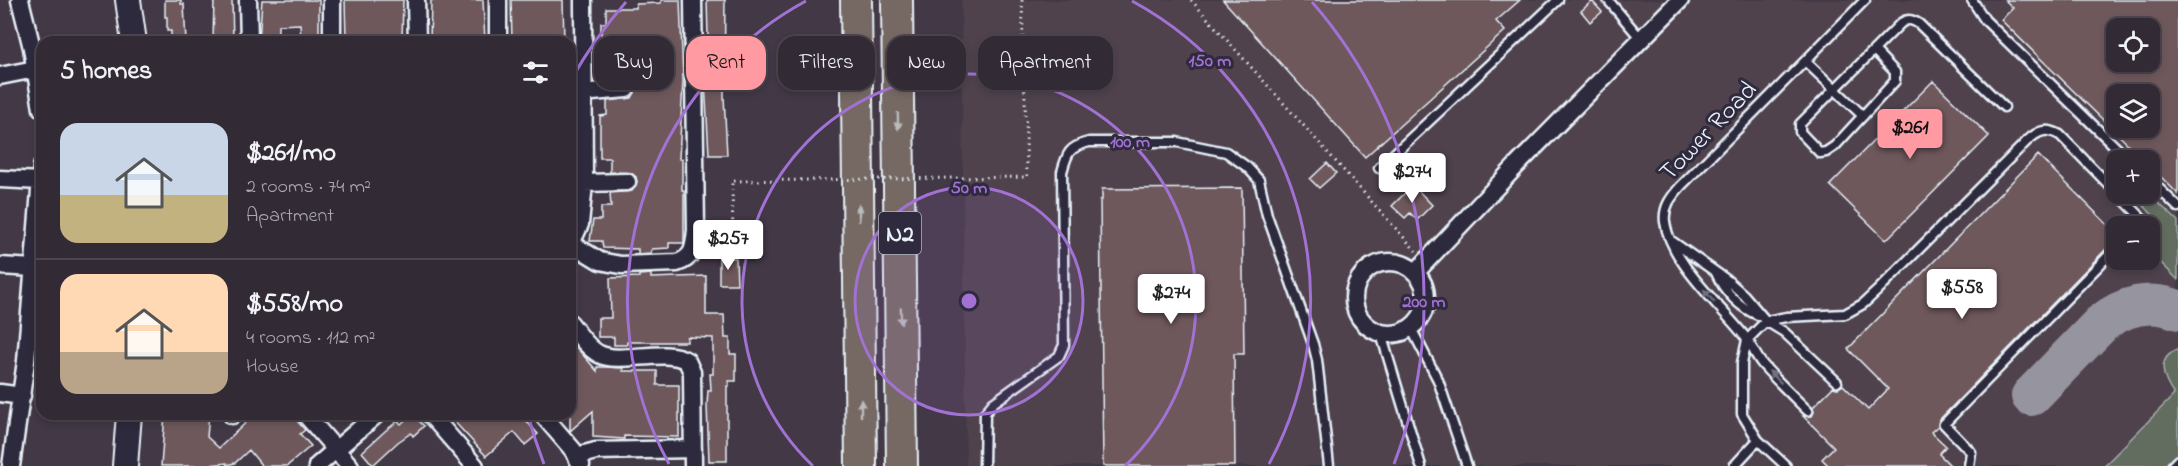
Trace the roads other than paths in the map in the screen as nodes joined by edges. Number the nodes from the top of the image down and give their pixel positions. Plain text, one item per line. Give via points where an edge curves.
1 (20, 0) edge
2 (128, 0) edge
3 (248, 0) edge
4 (332, 0) edge
5 (416, 0) edge
6 (498, 0) edge
7 (583, 0) edge
8 (693, 0) edge
9 (856, 0) edge
10 (897, 0) edge
11 (1558, 0) edge
12 (1608, 0) edge
13 (1680, 0) edge
14 (1865, 0) edge
15 (1972, 0) edge
16 (133, 36) edge
17 (249, 36) edge
18 (333, 36) edge
19 (417, 36) edge
20 (498, 36) edge
21 (1641, 39) junction
22 (1875, 50) junction
23 (1805, 61) junction
24 (35, 69) junction
25 (36, 75) edge
26 (0, 76) edge
27 (1834, 89) junction
28 (616, 90) edge
29 (578, 94) edge
30 (2004, 107) dead end
31 (1863, 116) junction
32 (2120, 150) edge
33 (1378, 168) dead end
34 (36, 174) edge
35 (0, 179) edge
36 (627, 182) dead end
37 (2106, 182) edge
38 (584, 183) junction
39 (2160, 190) edge
40 (2128, 204) edge
41 (2178, 207) edge
42 (2140, 216) edge
43 (576, 231) edge
44 (1671, 240) junction
45 (36, 241) edge
46 (576, 248) edge
47 (2106, 258) edge
48 (0, 266) edge
49 (1421, 267) junction
50 (34, 268) junction
51 (1763, 318) junction
52 (1411, 328) junction
53 (576, 330) edge
54 (1381, 334) junction
55 (1747, 340) junction
56 (1837, 382) dead end
57 (0, 393) edge
58 (22, 396) junction
59 (1808, 411) dead end
60 (129, 420) edge
61 (310, 420) edge
62 (370, 420) edge
63 (435, 420) edge
64 (547, 420) edge
65 (1758, 440) junction
66 (336, 449) junction
67 (693, 449) junction
68 (2178, 460) edge
69 (579, 461) edge
70 (11, 466) edge
71 (126, 466) edge
72 (317, 466) edge
73 (350, 466) edge
74 (475, 466) edge
75 (693, 466) edge
76 (861, 466) edge
77 (902, 466) edge
78 (984, 466) edge
79 (1329, 466) edge
80 (1421, 466) edge
81 (1467, 466) edge
82 (1734, 466) edge
83 (1785, 466) edge
84 (1969, 466) edge
85 (2172, 466) edge

1 - 24 street
2 - 16 street
3 - 17 street
4 - 18 street
5 - 19 street
6 - 20 street
7 - 29 street
8 - 46 street via 694,251 678,263 621,265 600,261
76 -> 9 highway, N2
10 -> 77 highway, N2
11 - 33 lane
12 - 21 lane
13 - 21 street
14 - 23 lane, Tower Road
15 - 32 lane via 1985,20
21 - 49 street
22 - 27 lane
22 - 30 lane via 1905,20 1914,21
22 - 31 lane via 1893,68 1896,77
23 - 27 lane
23 - 44 lane, Tower Road via 1670,198 1665,220
24 - 25 street
24 - 26 street
27 - 31 lane
27 - 31 lane via 1799,126 1820,153 1829,151
28 - 29 street
29 - 38 street
34 - 35 street
36 - 38 street
37 - 51 lane via 2060,135 2042,130 1855,309 1845,314
38 - 43 street via 583,211
39 - 41 lane
40 - 42 lane
44 - 51 lane via 1716,271
55 -> 44 lane, Tower Road via 1701,286
45 - 50 street
47 - 84 lane via 1944,424 1971,452
48 - 50 street
49 - 52 street via 1426,304 1423,315
49 - 54 street via 1384,262 1373,266 1356,283 1353,296 1360,320
50 - 58 street
51 - 55 lane
51 - 56 lane via 1784,332
52 - 54 street via 1393,335
52 - 81 lane via 1438,380
53 - 67 street via 603,356 675,356 687,361 692,372
54 - 80 lane
59 -> 55 lane, Tower Road via 1765,367
55 - 65 lane via 1742,363 1742,409
57 - 58 street
58 - 70 street
60 - 71 street
61 - 66 street
62 - 66 street
63 - 74 street
64 - 69 street
65 - 82 lane
65 - 83 lane
66 - 72 street
66 - 73 street
67 - 69 street via 596,451
67 - 75 street
68 - 85 lane
78 - 79 lane via 985,412 1059,356 1064,345 1062,172 1066,156 1075,146 1089,142 1177,142 1226,152 1259,180 1267,215 1317,360

